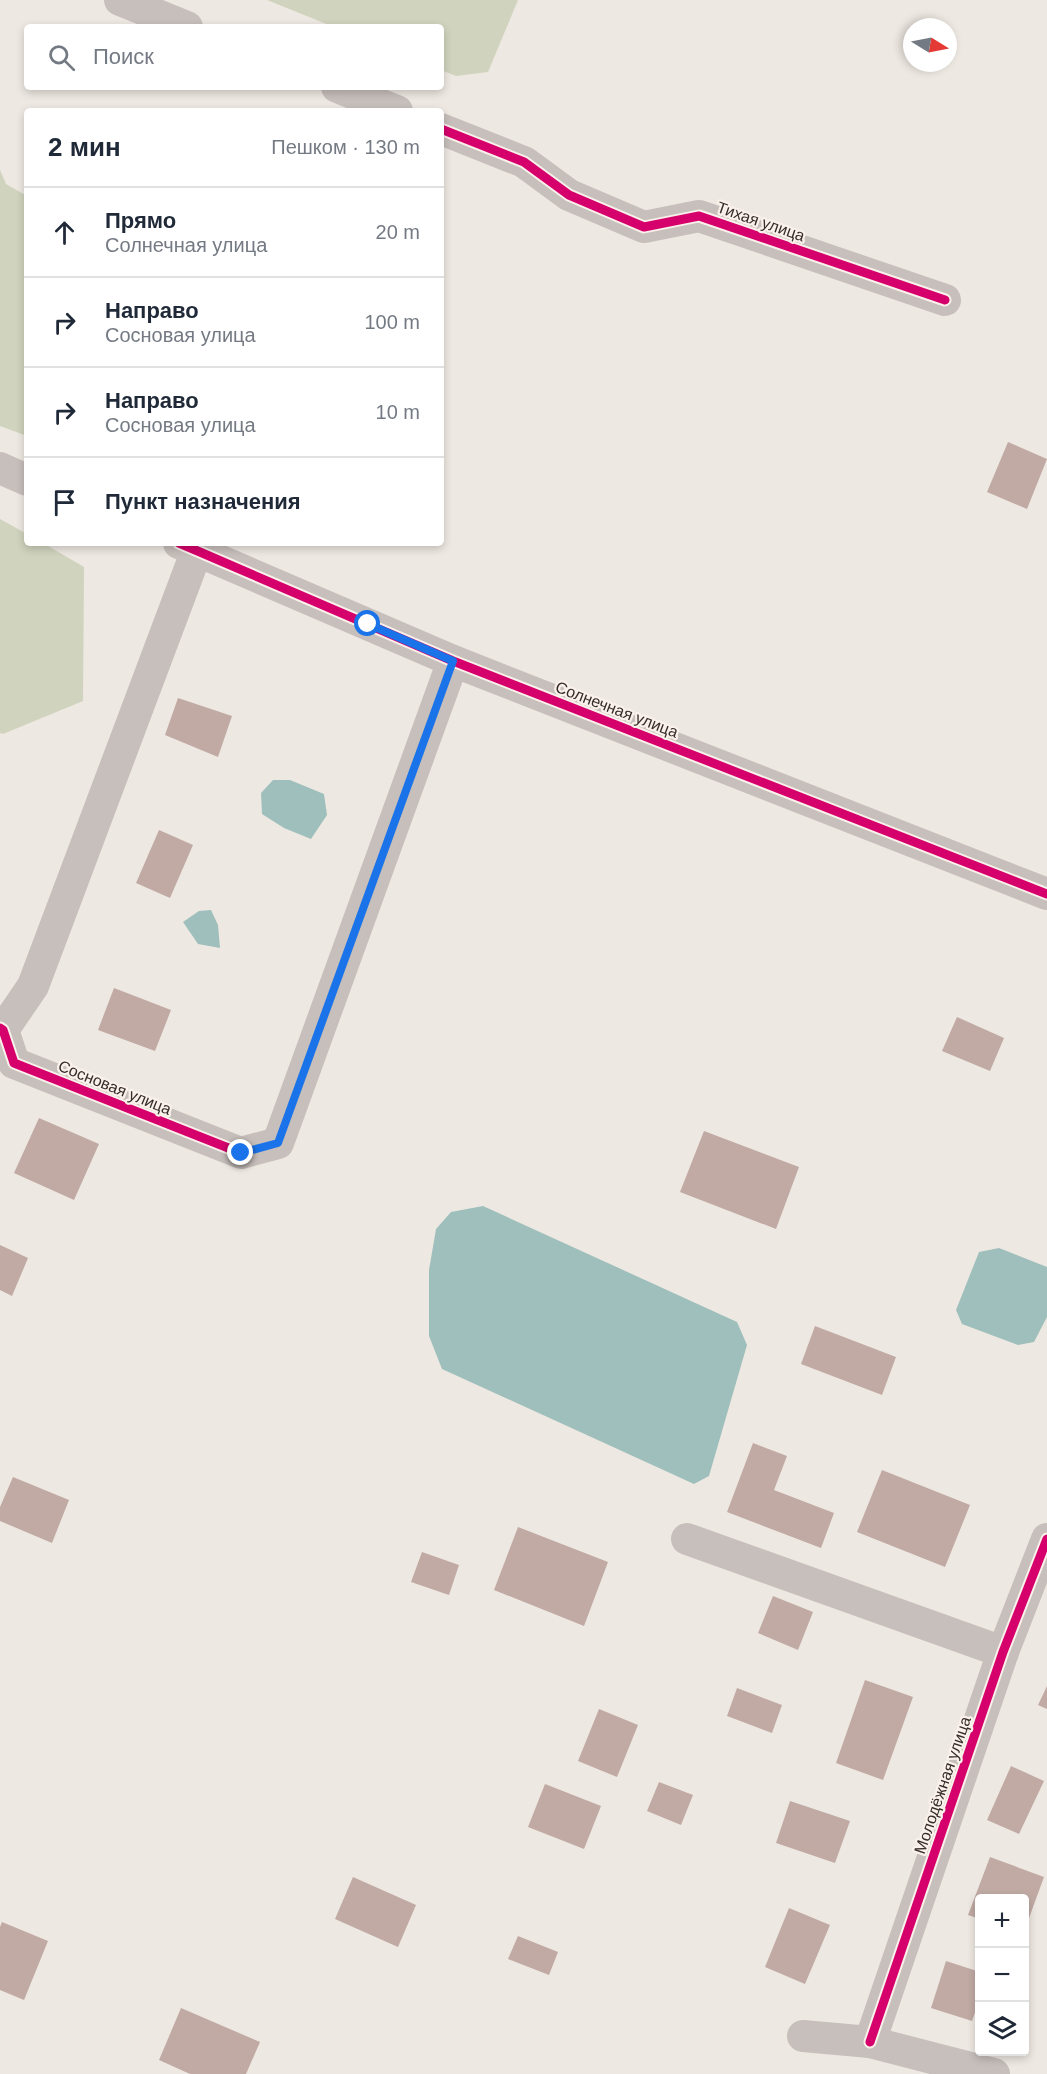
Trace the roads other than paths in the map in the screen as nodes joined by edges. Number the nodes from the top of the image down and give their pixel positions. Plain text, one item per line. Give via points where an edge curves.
1 (120, 0) edge
2 (180, 24) edge
3 (344, 90) edge
4 (390, 108) edge
5 (444, 130) edge
6 (945, 300) dead end
7 (0, 468) edge
8 (24, 479) edge
9 (188, 547) edge
10 (453, 661) junction
11 (1047, 894) edge
12 (2, 1029) edge
13 (687, 1539) dead end
14 (1047, 1539) edge
15 (1040, 1578) edge
16 (1003, 1652) junction
17 (803, 2036) dead end
18 (870, 2043) junction
19 (994, 2074) edge

1 - 2 street
3 - 4 street
5 - 6 street, Тихая улица via 524,162 569,195 644,226 699,216
7 - 8 street
9 - 10 street, Солнечная улица
9 - 12 street via 33,986
10 - 11 street, Солнечная улица
10 - 12 street, Сосновая улица via 278,1143 241,1153 14,1063
13 - 16 street
14 - 15 street, Молодёжная улица
15 - 16 street, Молодёжная улица
16 - 18 street, Молодёжная улица
17 - 18 street
18 - 19 street

